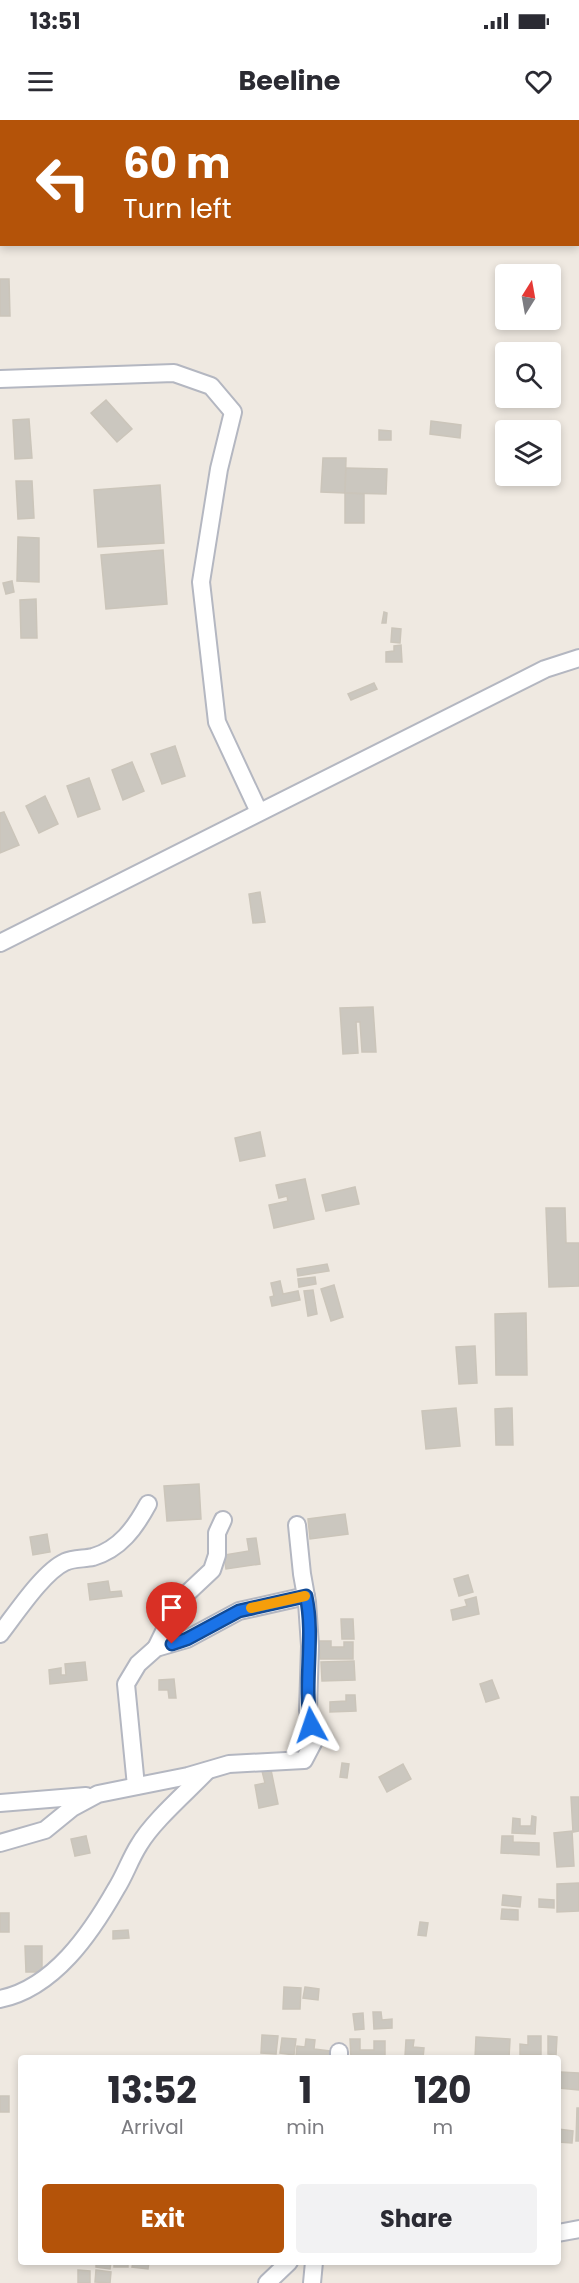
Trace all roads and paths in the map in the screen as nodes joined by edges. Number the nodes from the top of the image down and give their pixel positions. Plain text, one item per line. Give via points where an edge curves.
1 (0, 379) edge
2 (579, 658) edge
3 (259, 812) junction
4 (0, 943) edge
5 (148, 1504) dead end
6 (223, 1520) dead end
7 (297, 1525) dead end
8 (306, 1596) junction
9 (0, 1634) edge
10 (156, 1648) junction
11 (208, 1770) junction
12 (136, 1786) junction
13 (99, 1794) junction
14 (0, 1803) edge
15 (0, 1843) edge
16 (0, 1999) edge
17 (579, 2229) edge
18 (561, 2232) edge
19 (286, 2265) edge
20 (314, 2265) edge
21 (267, 2283) edge
22 (312, 2283) edge

1 - 3 street via 174,373 211,386 233,412 219,469 201,582 217,722
2 - 3 street via 545,669
3 - 4 street
5 - 9 street via 116,1548 65,1562 47,1576
6 - 10 street via 217,1533 212,1570 179,1601
7 - 8 street
8 - 10 street via 239,1611 187,1639
8 - 11 street via 310,1646 308,1710 314,1741 304,1760 229,1764
10 - 12 street via 138,1664 126,1684
11 - 12 street
11 - 16 street via 140,1843 117,1889 82,1942 30,1987
12 - 13 street
13 - 14 street
13 - 15 street via 72,1808 45,1830
17 - 18 street
19 - 21 street
20 - 22 street

